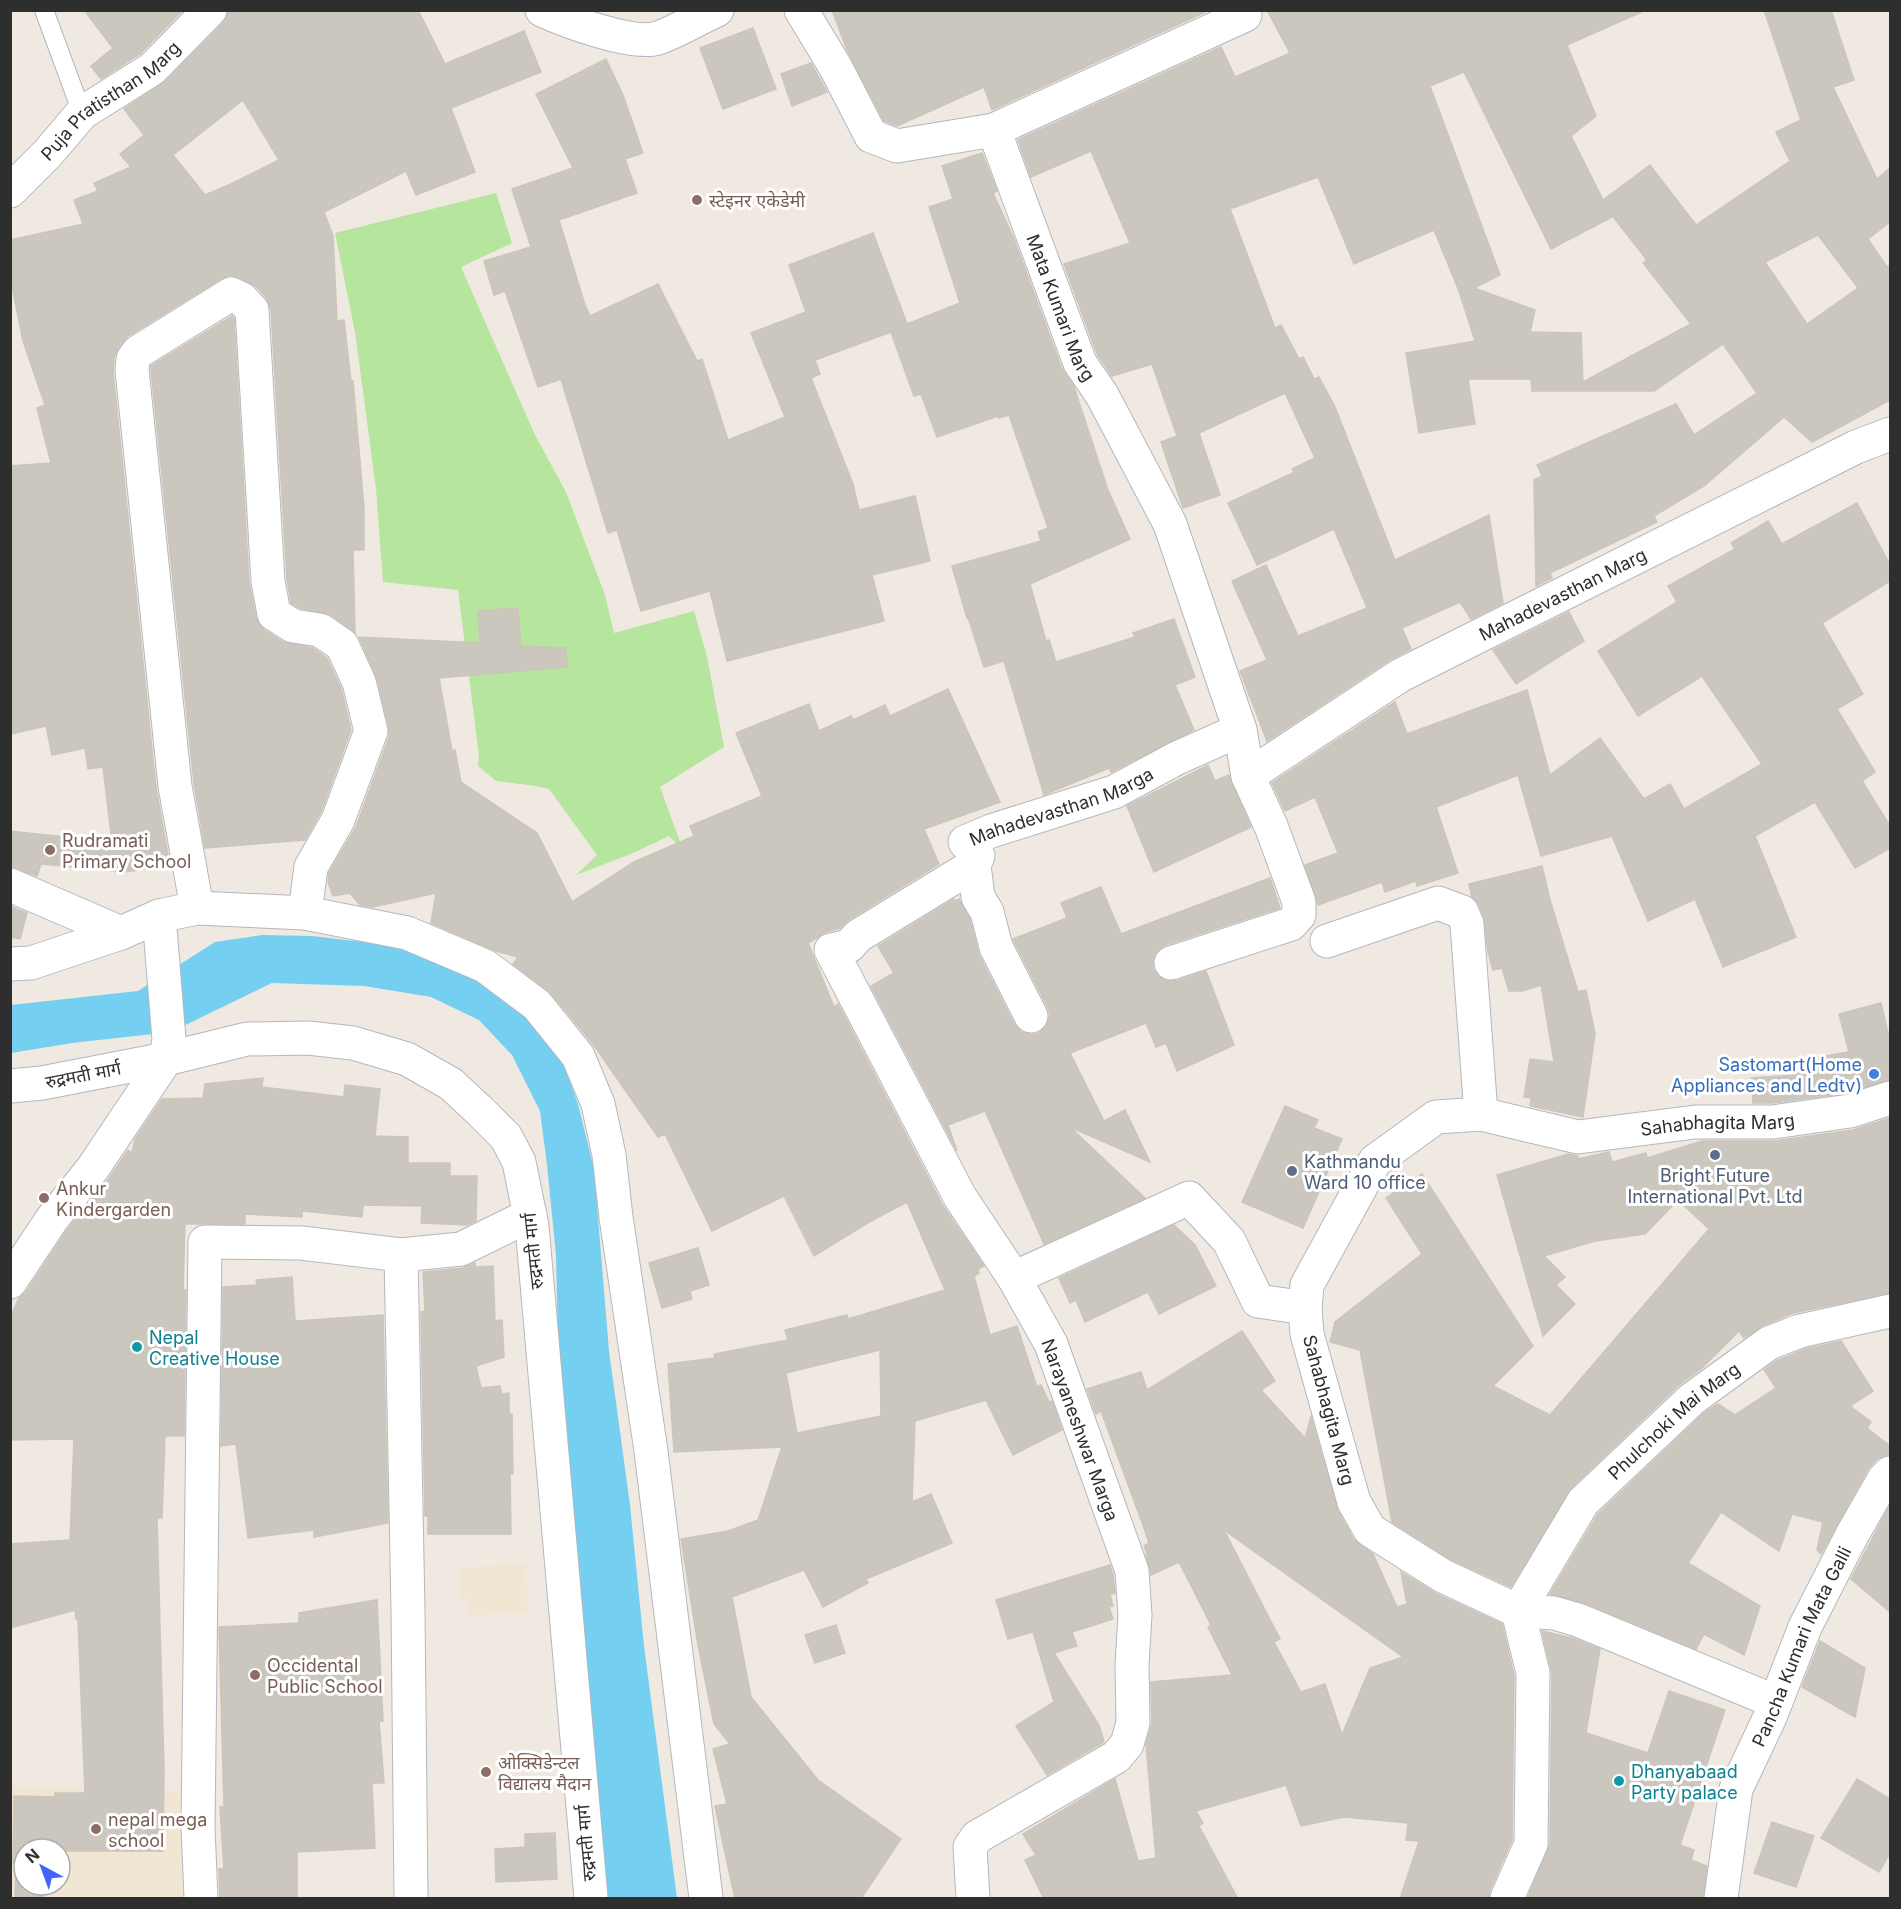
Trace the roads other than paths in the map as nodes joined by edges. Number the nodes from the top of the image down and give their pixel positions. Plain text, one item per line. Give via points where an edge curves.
1 (44, 10) edge
2 (210, 10) edge
3 (542, 10) edge
4 (717, 10) edge
5 (801, 10) edge
6 (1245, 15) dead end
7 (82, 113) junction
8 (994, 130) junction
9 (10, 191) edge
10 (1890, 434) edge
11 (1240, 730) junction
12 (1248, 776) junction
13 (974, 865) junction
14 (10, 885) edge
15 (197, 908) junction
16 (305, 913) junction
17 (161, 930) junction
18 (121, 933) junction
19 (858, 936) joint
20 (1327, 941) dead end
21 (1171, 963) dead end
22 (10, 964) edge
23 (1031, 1016) dead end
24 (167, 1049) junction
25 (10, 1086) edge
26 (1890, 1098) edge
27 (1481, 1114) junction
28 (530, 1215) junction
29 (401, 1255) junction
30 (1014, 1278) junction
31 (10, 1282) edge
32 (1305, 1308) junction
33 (1890, 1311) edge
34 (1890, 1473) edge
35 (1518, 1611) junction
36 (1776, 1702) junction
37 (201, 1899) edge
38 (411, 1899) edge
39 (591, 1899) edge
40 (706, 1899) edge
41 (973, 1899) edge
42 (1507, 1899) edge
43 (1721, 1899) edge

1 - 7 lane
2 - 7 street, Puja Pratisthan Marg via 152,69
3 - 4 street via 620,36 656,39
5 - 8 street via 871,136 897,146
6 - 8 street
7 - 9 street, Puja Pratisthan Marg
8 - 11 street, Mata Kumari Marg via 1080,363 1102,395 1170,524
10 - 12 street, Mahadevasthan Marg via 1856,447 1401,675
11 - 12 street, Mata Kumari Marg
11 - 13 street, Mahadevasthan Marga via 1176,758 1114,792 965,842 978,856
12 - 21 street, Mata Kumari Marg via 1299,902 1299,915 1291,924
13 - 19 street, Mahadevasthan Marga
13 - 23 street via 978,897 987,912 996,947
14 - 18 street
15 - 16 street
15 - 16 street via 175,786 132,370 138,352 231,294 242,298 252,310 268,581 274,614 293,626 320,630 342,645 359,682 371,732 338,820 311,867
15 - 17 street
16 - 40 street via 407,933 485,966 537,1005 578,1056 598,1104 609,1155 651,1451
17 - 18 street
17 - 24 street
18 - 22 street via 31,963
19 - 30 street, Narayaneshwar Marga via 849,946 831,950 960,1197
20 - 27 street via 1438,903 1462,912 1467,924
24 - 25 street, रुद्रमती मार्ग via 42,1083
24 - 28 street, रुद्रमती मार्ग via 247,1039 308,1038 353,1043 407,1059 451,1084 506,1137 519,1162
24 - 31 street via 93,1168 52,1219
26 - 27 street, Sahabhagita Marg via 1850,1111 1773,1122 1695,1122 1578,1137
27 - 32 street, Sahabhagita Marg via 1436,1117 1375,1161 1307,1286
28 - 29 street via 461,1249
28 - 39 street, रुद्रमती मार्ग
29 - 37 street via 301,1244 206,1242 198,1828
29 - 38 street
30 - 32 street via 1189,1198 1229,1241 1258,1301
30 - 41 street, Narayaneshwar Marga via 1051,1344 1132,1571 1132,1723 1127,1744 1116,1757 977,1837 970,1847
32 - 35 street, Sahabhagita Marg via 1307,1334 1354,1502 1370,1530 1443,1576
33 - 35 street, Phulchoki Mai Marg via 1800,1330 1769,1343 1692,1399 1582,1502
34 - 36 street, Pancha Kumari Mata Galli via 1852,1535 1805,1627
35 - 36 street via 1554,1612 1578,1620
35 - 42 street via 1533,1673 1531,1844
36 - 43 street, Pancha Kumari Mata Galli via 1736,1789

